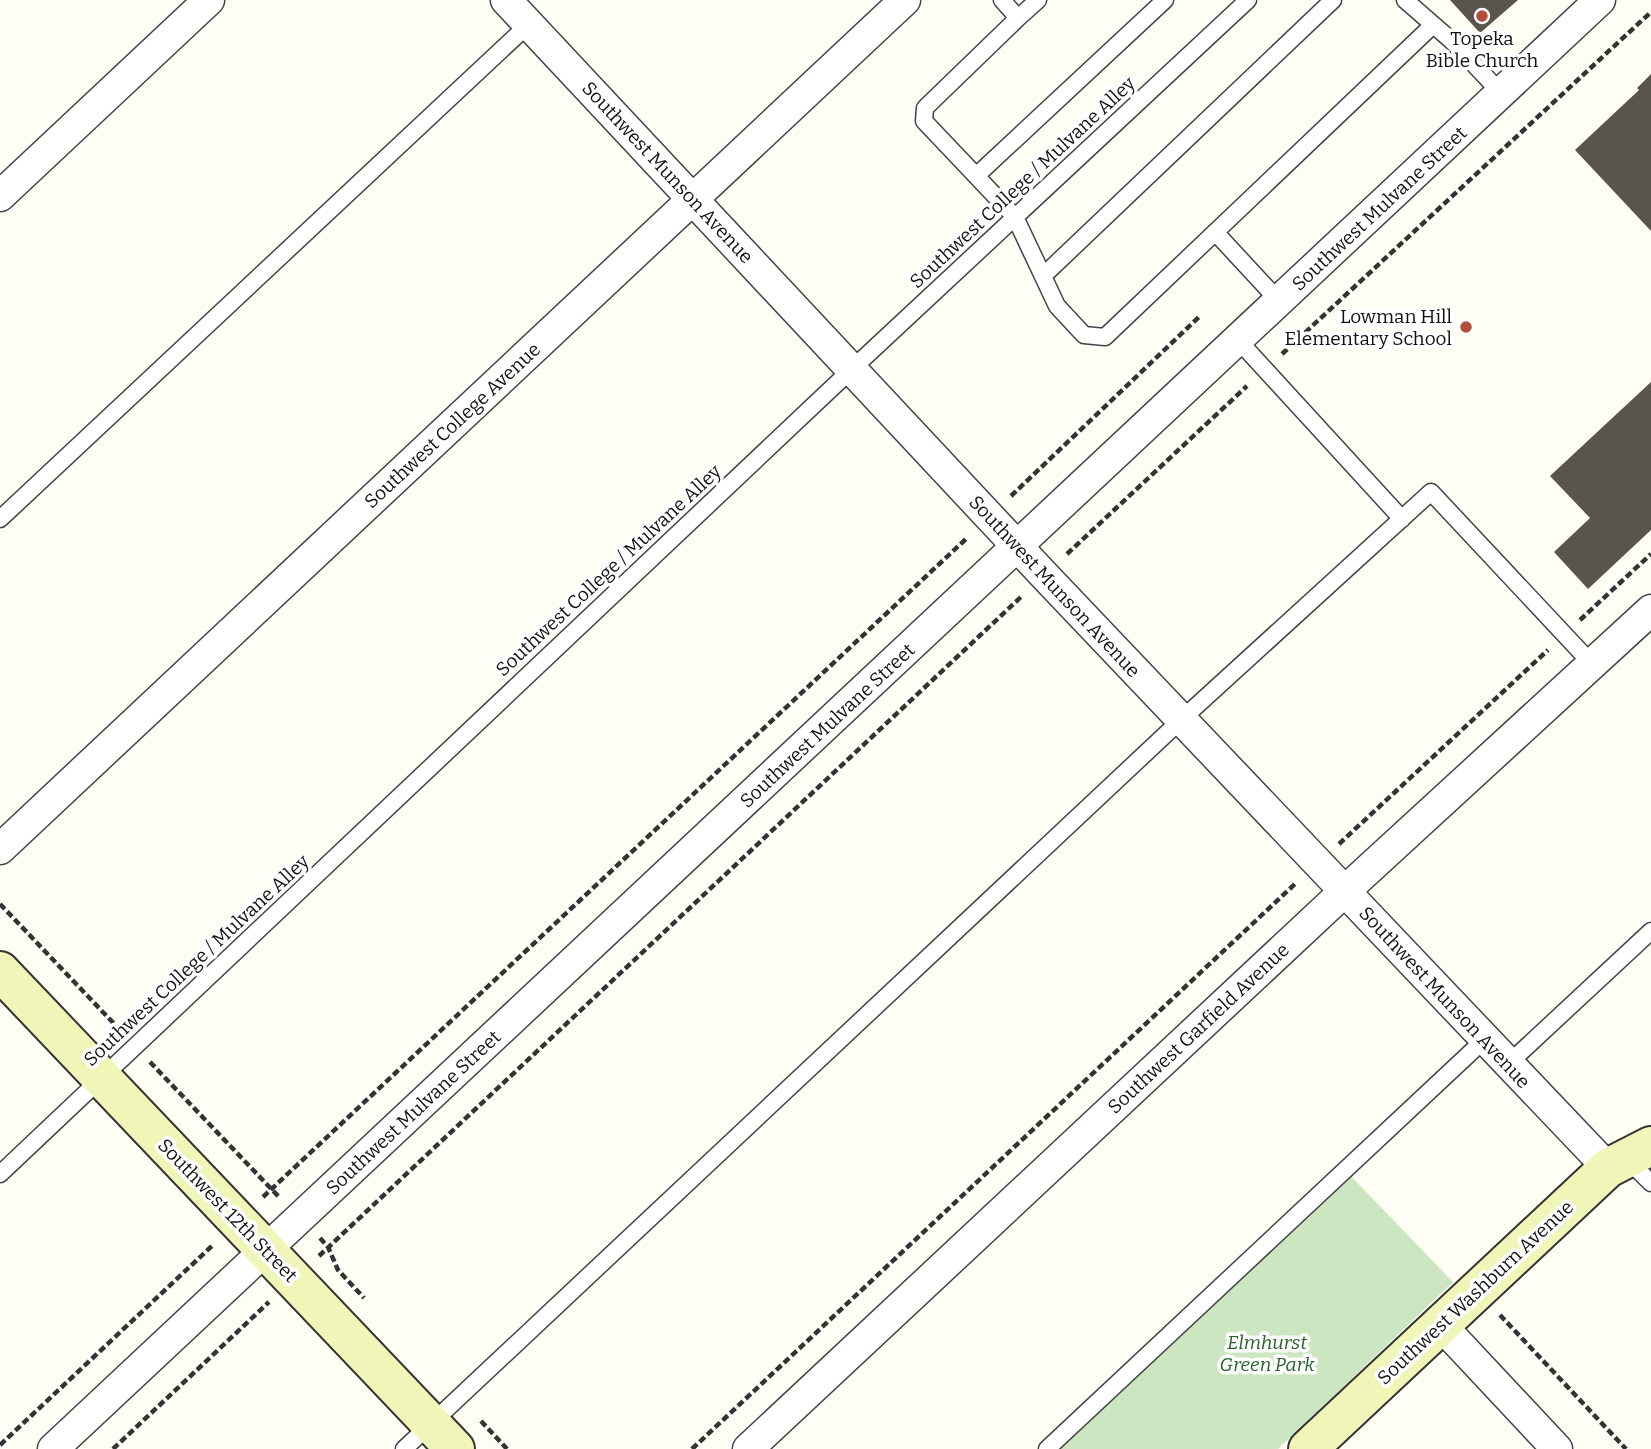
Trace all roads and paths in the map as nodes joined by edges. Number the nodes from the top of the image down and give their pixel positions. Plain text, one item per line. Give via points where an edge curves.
1 (209, 0) edge
2 (506, 0) edge
3 (905, 0) edge
4 (1002, 0) edge
5 (1038, 0) edge
6 (1165, 0) edge
7 (1248, 0) edge
8 (1333, 0) edge
9 (1405, 0) edge
10 (1600, 0) edge
11 (1651, 12) edge
12 (1018, 18) junction
13 (529, 24) junction
14 (1433, 24) junction
15 (1501, 93) junction
16 (976, 176) junction
17 (0, 196) edge
18 (693, 199) junction
19 (1015, 218) junction
20 (1215, 232) junction
21 (1043, 276) junction
22 (1279, 302) junction
23 (1199, 317) dead end
24 (1238, 340) junction
25 (852, 369) junction
26 (1264, 371) junction
27 (990, 517) junction
28 (0, 519) edge
29 (1402, 519) junction
30 (1018, 546) junction
31 (1651, 554) edge
32 (1044, 575) junction
33 (1651, 610) edge
34 (1564, 635) junction
35 (1593, 666) junction
36 (1182, 719) junction
37 (0, 849) edge
38 (1318, 862) junction
39 (1346, 890) junction
40 (0, 904) edge
41 (1651, 932) edge
42 (0, 971) edge
43 (1484, 1041) junction
44 (135, 1046) junction
45 (1507, 1065) junction
46 (102, 1078) junction
47 (1634, 1164) edge
48 (0, 1174) edge
49 (272, 1189) junction
50 (300, 1218) junction
51 (238, 1221) junction
52 (328, 1247) junction
53 (266, 1250) junction
54 (294, 1279) junction
55 (366, 1300) dead end
56 (1496, 1311) dead end
57 (1440, 1324) junction
58 (459, 1398) junction
59 (430, 1441) edge
60 (0, 1445) edge
61 (53, 1449) edge
62 (113, 1449) edge
63 (508, 1449) edge
64 (692, 1449) edge
65 (748, 1449) edge
66 (1046, 1449) edge
67 (1308, 1449) edge
68 (1557, 1449) edge
69 (1626, 1449) edge

1 - 17 street
2 - 13 street, Southwest Munson Avenue
3 - 18 street, Southwest College Avenue
4 - 12 lane
5 - 12 lane
6 - 16 lane
7 - 19 lane, Southwest College / Mulvane Alley
8 - 21 lane
9 - 14 lane
10 - 15 street, Southwest Mulvane Street
11 - 26 path
12 - 16 lane via 925,108 924,121
13 - 18 street, Southwest Munson Avenue
13 - 28 lane
14 - 15 lane
14 - 20 lane
15 - 22 street, Southwest Mulvane Street
16 - 19 lane
18 - 25 street, Southwest Munson Avenue
18 - 37 street, Southwest College Avenue
19 - 21 lane
19 - 25 lane, Southwest College / Mulvane Alley
20 - 21 lane via 1105,337 1084,335 1057,306
20 - 22 lane
22 - 24 street, Southwest Mulvane Street
23 - 27 path
24 - 26 lane
24 - 30 street, Southwest Mulvane Street
25 - 27 street, Southwest Munson Avenue
25 - 44 lane, Southwest College / Mulvane Alley
26 - 29 lane
26 - 32 path
27 - 30 street, Southwest Munson Avenue
27 - 49 path
29 - 34 lane via 1431,492
29 - 36 lane
30 - 32 street, Southwest Munson Avenue
30 - 50 street, Southwest Mulvane Street
31 - 34 path
32 - 36 street, Southwest Munson Avenue
32 - 52 path
33 - 35 street, Southwest Garfield Avenue
34 - 35 lane
34 - 38 path
35 - 39 street, Southwest Garfield Avenue
36 - 38 street, Southwest Munson Avenue
36 - 58 lane
38 - 39 street, Southwest Munson Avenue
38 - 64 path
39 - 43 street, Southwest Munson Avenue
39 - 65 street, Southwest Garfield Avenue
40 - 44 path
41 - 45 lane
42 - 46 main road, Southwest 12th Street
43 - 45 street, Southwest Munson Avenue
43 - 66 lane
44 - 46 lane, Southwest College / Mulvane Alley
44 - 49 path
45 - 47 street, Southwest Munson Avenue
46 - 48 lane, Southwest College / Mulvane Alley
46 - 51 main road, Southwest 12th Street
47 - 57 main road, Southwest Washburn Avenue
49 - 50 path
49 - 51 path
50 - 52 path
50 - 53 street, Southwest Mulvane Street
51 - 53 main road, Southwest 12th Street
51 - 60 path
52 - 54 path
52 - 55 path via 338,1270
53 - 54 main road, Southwest 12th Street
53 - 61 street, Southwest Mulvane Street
54 - 59 main road, Southwest 12th Street
54 - 62 path
56 - 69 path
57 - 67 main road, Southwest Washburn Avenue
57 - 68 street
58 - 59 lane
58 - 63 path

